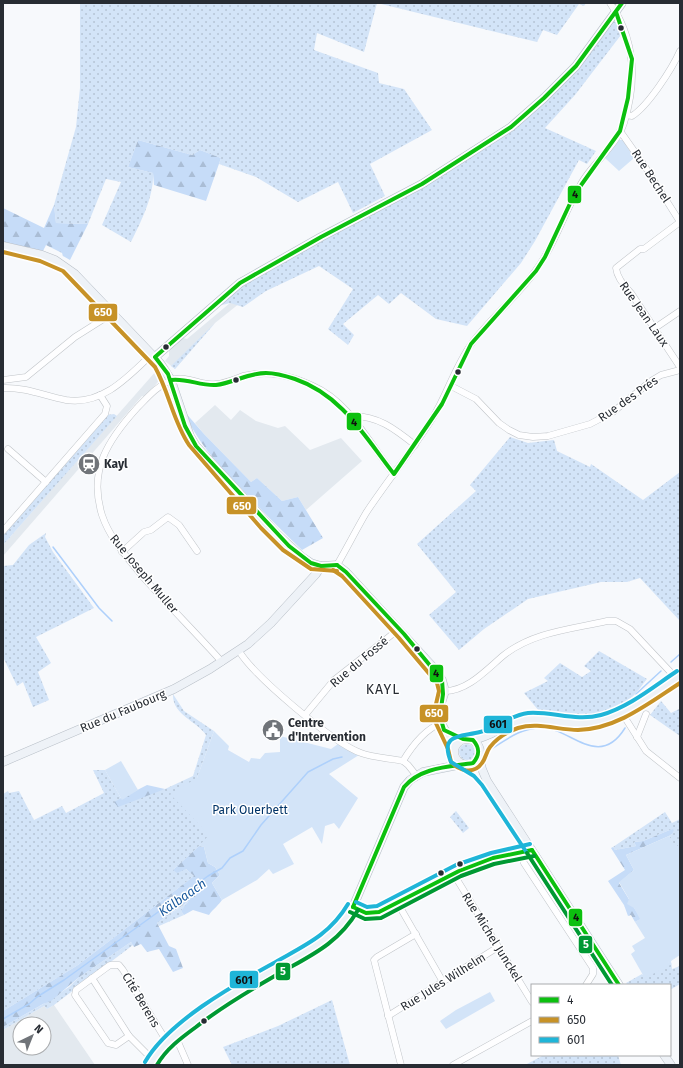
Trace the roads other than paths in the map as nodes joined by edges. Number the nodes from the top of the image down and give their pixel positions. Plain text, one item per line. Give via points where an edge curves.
1 (610, 3) edge
2 (622, 3) edge
3 (616, 12) junction
4 (680, 51) edge
5 (626, 115) junction
6 (620, 131) junction
7 (680, 222) edge
8 (3, 246) edge
9 (680, 311) edge
10 (113, 313) junction
11 (655, 328) junction
12 (156, 358) junction
13 (680, 366) edge
14 (680, 370) edge
15 (26, 377) junction
16 (169, 377) junction
17 (3, 380) edge
18 (451, 386) junction
19 (3, 388) edge
20 (27, 390) junction
21 (100, 395) junction
22 (351, 416) junction
23 (415, 445) junction
24 (8, 449) dead end
25 (394, 474) junction
26 (46, 482) junction
27 (3, 531) edge
28 (197, 551) dead end
29 (122, 552) junction
30 (337, 565) junction
31 (321, 566) junction
32 (399, 629) junction
33 (239, 651) junction
34 (222, 662) junction
35 (678, 677) edge
36 (445, 691) junction
37 (622, 713) junction
38 (646, 714) dead end
39 (305, 715) junction
40 (442, 727) junction
41 (495, 733) junction
42 (637, 737) junction
43 (463, 739) junction
44 (473, 740) junction
45 (454, 751) junction
46 (479, 753) junction
47 (403, 761) junction
48 (3, 762) edge
49 (466, 765) junction
50 (440, 769) junction
51 (416, 775) junction
52 (680, 778) edge
53 (487, 781) junction
54 (532, 850) junction
55 (524, 863) dead end
56 (453, 873) junction
57 (550, 878) junction
58 (538, 885) junction
59 (397, 902) junction
60 (353, 907) junction
61 (416, 934) junction
62 (589, 938) junction
63 (578, 945) junction
64 (498, 947) junction
65 (92, 978) junction
66 (444, 982) junction
67 (587, 984) edge
68 (618, 984) edge
69 (531, 1000) edge
70 (388, 1016) junction
71 (531, 1022) edge
72 (175, 1035) junction
73 (129, 1036) junction
74 (167, 1042) junction
75 (665, 1056) edge
76 (152, 1062) edge
77 (188, 1065) edge
78 (401, 1065) edge
79 (453, 1065) edge
80 (671, 1065) edge

1 - 3 street
2 - 3 main road
3 - 5 street via 632,59
3 - 12 main road via 576,66 511,127 422,184 321,237 240,284
4 - 5 street via 664,80 640,109 632,116
5 - 6 street
6 - 7 street, Rue Bechel
6 - 18 street via 574,195 545,257 520,290 471,344
7 - 11 street, Rue Jean Laux via 644,249 618,264 616,268 616,274
8 - 10 main road via 42,255 66,266
9 - 11 street
10 - 12 main road
10 - 15 street via 75,337
11 - 13 street, Rue Jean Laux
12 - 16 main road
12 - 21 street
14 - 18 street, Rue des Prés via 656,378 613,412 590,424 548,436 534,437 519,435 509,430 476,399
15 - 17 street
15 - 20 street
16 - 22 street via 214,385 256,374 278,374 321,389 333,397
16 - 29 street, Rue Joseph Muller via 117,430 104,454 99,473 98,499 107,528
16 - 31 main road via 185,426 196,446 280,537 302,557
18 - 23 street
19 - 20 street
20 - 21 street via 68,400 81,400
21 - 26 street via 107,406 105,414
22 - 23 street via 365,415 383,421
22 - 25 street
23 - 25 street
24 - 26 street
25 - 30 street via 367,512
26 - 27 street
28 - 29 street via 179,525 168,517 151,530 144,532
29 - 34 street, Rue Joseph Muller
30 - 31 main road
30 - 32 main road
31 - 33 main road, Rue du Faubourg via 266,627
32 - 36 main road via 433,667 442,680
32 - 39 street, Rue du Fossé via 334,680
33 - 34 main road, Rue du Faubourg
33 - 39 street via 248,663
34 - 48 main road, Rue du Faubourg via 174,689
35 - 36 street via 630,629 616,621 607,621 527,641 504,655 471,682 457,689
35 - 37 main road
36 - 40 main road via 439,710
37 - 41 main road via 602,721 579,724 528,719
37 - 42 street
38 - 42 street
39 - 47 street via 361,753
40 - 43 main road
40 - 45 main road
40 - 47 street via 427,731
41 - 44 main road
41 - 46 main road
42 - 52 street via 654,759
43 - 44 main road
43 - 45 main road
44 - 46 main road via 479,746
45 - 49 main road via 456,759
45 - 50 main road
46 - 49 main road via 473,763
46 - 53 main road
47 - 51 street
49 - 50 main road
49 - 53 main road
50 - 51 main road
51 - 60 main road via 404,787
53 - 54 main road
54 - 56 street via 488,860
54 - 57 main road
55 - 58 street
56 - 59 street
56 - 64 street, Rue Michel Junckel
57 - 58 street
57 - 62 main road
58 - 63 street
59 - 60 street via 370,914 362,913
59 - 61 street
60 - 72 main road via 344,922 319,945 222,1000
61 - 66 street
61 - 70 street via 374,960
62 - 63 street
62 - 68 main road
63 - 67 street via 593,968 591,980
64 - 66 street, Rue Jules Wilhelm
64 - 69 street, Rue Michel Junckel
65 - 73 street
65 - 73 street, Cité Berens via 76,990 75,995 108,1043 116,1045
65 - 74 street, Cité Berens via 110,965 119,965
66 - 70 street, Rue Jules Wilhelm
70 - 78 street
71 - 79 street
72 - 74 main road
72 - 77 street
73 - 76 street
74 - 76 main road
75 - 80 main road

